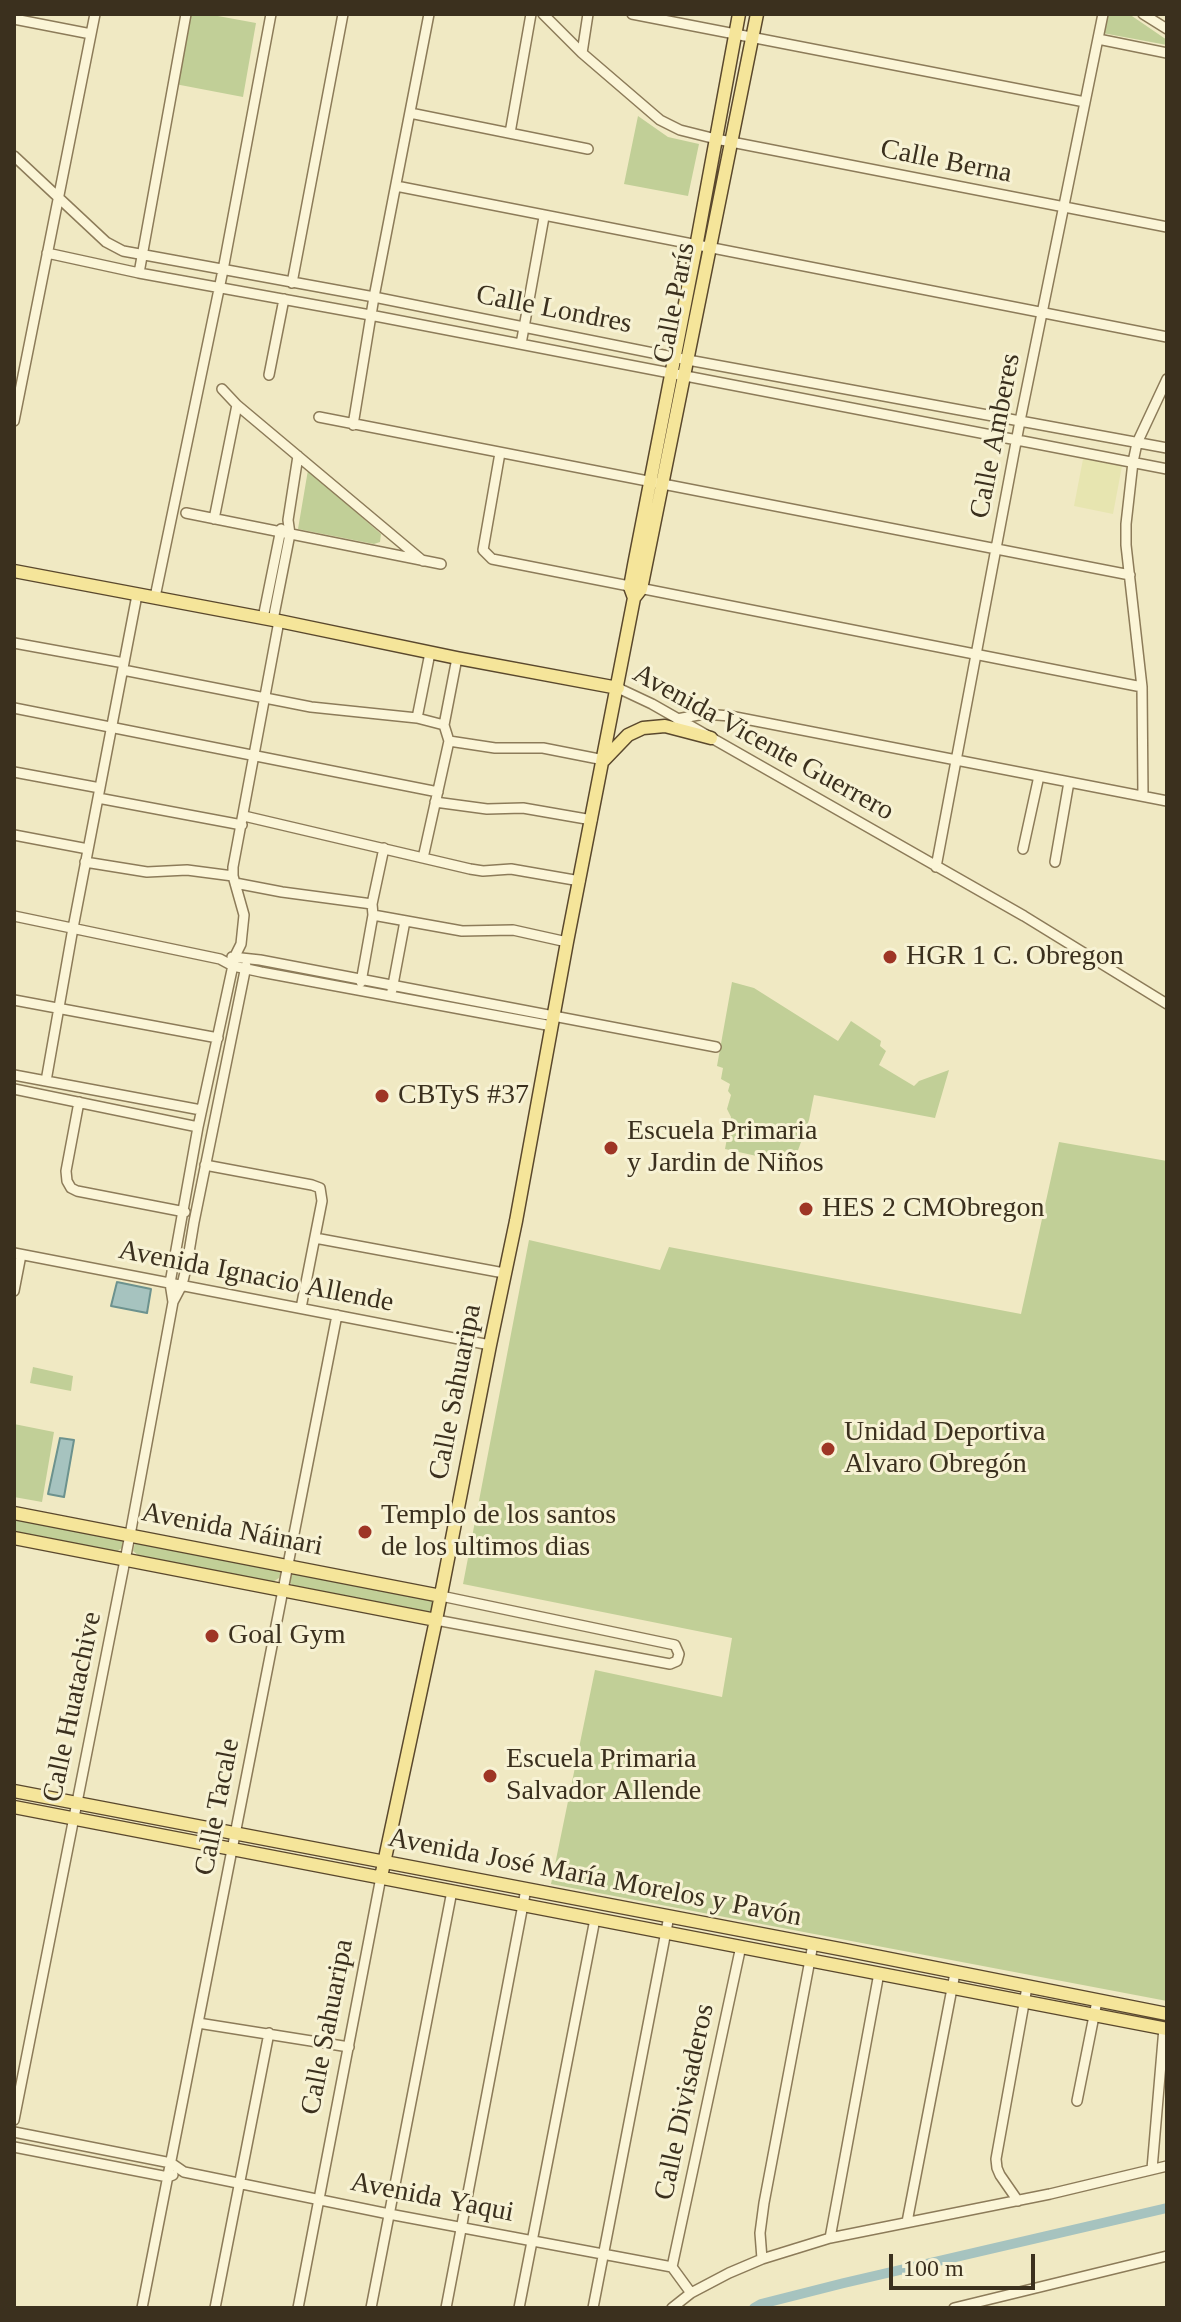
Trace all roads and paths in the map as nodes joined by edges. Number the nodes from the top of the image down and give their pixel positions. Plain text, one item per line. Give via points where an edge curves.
1 (95, 14) edge
2 (186, 14) edge
3 (271, 14) edge
4 (343, 14) edge
5 (429, 14) edge
6 (531, 14) edge
7 (543, 14) edge
8 (588, 14) edge
9 (632, 14) edge
10 (739, 14) edge
11 (757, 14) edge
12 (1103, 14) edge
13 (1143, 14) edge
14 (14, 19) edge
15 (1167, 29) edge
16 (91, 34) junction
17 (735, 34) junction
18 (752, 38) junction
19 (1098, 39) junction
20 (582, 53) junction
21 (1167, 53) edge
22 (1085, 102) junction
23 (410, 113) junction
24 (510, 133) junction
25 (716, 139) junction
26 (731, 142) junction
27 (588, 149) dead end
28 (14, 156) edge
29 (396, 186) junction
30 (58, 198) junction
31 (1064, 208) junction
32 (544, 217) junction
33 (1167, 227) edge
34 (696, 247) junction
35 (710, 250) junction
36 (47, 253) junction
37 (143, 256) junction
38 (223, 270) junction
39 (139, 273) junction
40 (292, 283) junction
41 (219, 288) junction
42 (374, 297) junction
43 (284, 299) junction
44 (1041, 314) junction
45 (370, 315) junction
46 (524, 327) junction
47 (1167, 337) edge
48 (521, 344) junction
49 (681, 358) junction
50 (678, 374) junction
51 (269, 375) dead end
52 (1167, 379) edge
53 (222, 389) dead end
54 (237, 405) junction
55 (319, 417) dead end
56 (14, 421) edge
57 (1020, 421) junction
58 (353, 425) junction
59 (1017, 441) junction
60 (1137, 443) junction
61 (1167, 448) edge
62 (500, 453) junction
63 (298, 456) junction
64 (1133, 462) junction
65 (1167, 469) edge
66 (656, 483) junction
67 (186, 513) dead end
68 (214, 519) junction
69 (288, 520) junction
70 (279, 532) junction
71 (290, 534) junction
72 (997, 549) junction
73 (423, 561) junction
74 (441, 564) dead end
75 (14, 571) edge
76 (1130, 575) junction
77 (635, 591) junction
78 (137, 595) junction
79 (155, 597) junction
80 (272, 620) junction
81 (14, 643) edge
82 (430, 653) junction
83 (976, 655) junction
84 (457, 658) junction
85 (124, 667) junction
86 (1142, 687) junction
87 (618, 688) junction
88 (265, 698) junction
89 (14, 708) edge
90 (417, 718) junction
91 (677, 719) junction
92 (444, 725) junction
93 (112, 726) junction
94 (711, 738) junction
95 (449, 741) junction
96 (254, 754) junction
97 (604, 760) junction
98 (956, 761) junction
99 (14, 772) edge
100 (1039, 776) junction
101 (1069, 782) junction
102 (99, 793) junction
103 (1143, 796) junction
104 (437, 797) junction
105 (1167, 801) edge
106 (592, 820) junction
107 (243, 821) junction
108 (14, 835) edge
109 (384, 848) junction
110 (88, 849) junction
111 (1023, 849) dead end
112 (423, 858) junction
113 (85, 862) junction
114 (1055, 862) dead end
115 (936, 867) junction
116 (234, 880) junction
117 (580, 881) junction
118 (373, 910) junction
119 (14, 916) edge
120 (405, 921) junction
121 (73, 928) junction
122 (567, 942) junction
123 (241, 944) junction
124 (234, 961) junction
125 (246, 963) junction
126 (361, 980) junction
127 (393, 986) junction
128 (360, 991) junction
129 (391, 997) junction
130 (14, 1000) edge
131 (1167, 1004) edge
132 (60, 1009) junction
133 (553, 1021) junction
134 (218, 1038) junction
135 (716, 1047) dead end
136 (14, 1075) edge
137 (46, 1081) junction
138 (14, 1089) edge
139 (79, 1102) junction
140 (201, 1110) junction
141 (198, 1127) junction
142 (205, 1165) junction
143 (182, 1212) junction
144 (196, 1214) junction
145 (315, 1238) junction
146 (18, 1254) edge
147 (504, 1273) junction
148 (170, 1283) junction
149 (182, 1285) junction
150 (14, 1291) edge
151 (173, 1302) junction
152 (301, 1308) junction
153 (337, 1315) junction
154 (490, 1345) junction
155 (14, 1513) edge
156 (130, 1535) junction
157 (14, 1538) edge
158 (125, 1560) junction
159 (288, 1566) junction
160 (283, 1590) junction
161 (441, 1596) junction
162 (436, 1620) junction
163 (14, 1791) edge
164 (75, 1802) junction
165 (14, 1807) edge
166 (72, 1818) junction
167 (235, 1833) junction
168 (232, 1849) junction
169 (385, 1861) junction
170 (381, 1877) junction
171 (526, 1889) junction
172 (452, 1891) junction
173 (523, 1904) junction
174 (669, 1916) junction
175 (595, 1919) junction
176 (666, 1932) junction
177 (813, 1944) junction
178 (741, 1946) junction
179 (809, 1960) junction
180 (879, 1973) junction
181 (955, 1973) junction
182 (952, 1987) junction
183 (1027, 1987) junction
184 (1097, 2001) junction
185 (1025, 2002) junction
186 (1167, 2014) edge
187 (1094, 2015) junction
188 (198, 2023) junction
189 (1165, 2028) edge
190 (269, 2033) junction
191 (349, 2047) junction
192 (1077, 2101) dead end
193 (14, 2120) edge
194 (14, 2132) edge
195 (14, 2147) edge
196 (171, 2163) junction
197 (1167, 2166) edge
198 (1152, 2169) junction
199 (184, 2172) junction
200 (168, 2177) junction
201 (240, 2182) junction
202 (319, 2199) junction
203 (1018, 2201) junction
204 (389, 2214) junction
205 (907, 2222) junction
206 (461, 2227) junction
207 (830, 2238) junction
208 (533, 2240) junction
209 (603, 2255) junction
210 (1167, 2256) edge
211 (762, 2259) junction
212 (672, 2267) junction
213 (691, 2293) junction
214 (142, 2308) edge
215 (215, 2308) edge
216 (298, 2308) edge
217 (371, 2308) edge
218 (446, 2308) edge
219 (519, 2308) edge
220 (593, 2308) edge
221 (672, 2308) edge
222 (954, 2308) edge

1 - 16 street
2 - 37 street
3 - 38 street
4 - 40 street
5 - 23 street
6 - 24 street
7 - 20 street, Calle Berna
8 - 20 street
9 - 17 street
10 - 17 main road, Calle París
11 - 18 main road, Calle París
12 - 19 street, Calle Amberes
13 - 15 street
14 - 16 street
16 - 30 street
17 - 18 street
17 - 25 main road, Calle París
18 - 22 street
18 - 26 main road, Calle París
19 - 21 street
19 - 22 street, Calle Amberes
20 - 25 street, Calle Berna via 660,120
22 - 31 street, Calle Amberes
23 - 24 street
23 - 29 street
24 - 27 street
25 - 26 street, Calle Berna
25 - 34 main road, Calle París
26 - 31 street, Calle Berna
26 - 35 main road, Calle París
28 - 30 street, Calle Londres
29 - 32 street
29 - 42 street
30 - 36 street
30 - 37 street, Calle Londres via 106,242
31 - 33 street, Calle Berna
31 - 44 street, Calle Amberes
32 - 34 street
32 - 46 street
34 - 35 street
34 - 49 main road, Calle París
35 - 44 street
35 - 49 main road, Calle París
36 - 39 street, Calle Londres
36 - 56 street
37 - 38 street, Calle Londres
37 - 39 street
38 - 40 street, Calle Londres
38 - 41 street
39 - 41 street, Calle Londres
40 - 42 street, Calle Londres
41 - 43 street, Calle Londres
41 - 79 street
42 - 45 street
42 - 46 street, Calle Londres
43 - 45 street, Calle Londres
43 - 51 street
44 - 47 street
44 - 57 street, Calle Amberes
45 - 48 street, Calle Londres
45 - 58 street
46 - 48 street
46 - 49 street, Calle Londres
48 - 50 street, Calle Londres
49 - 50 main road, Calle París
49 - 57 street, Calle Londres
50 - 59 street, Calle Londres
50 - 66 main road, Calle París
52 - 60 street
53 - 54 street
54 - 63 street
54 - 68 street
55 - 58 street
57 - 59 street, Calle Amberes
57 - 60 street, Calle Londres
58 - 62 street
59 - 64 street, Calle Londres
59 - 72 street, Calle Amberes
60 - 61 street, Calle Londres
60 - 64 street
62 - 66 street
62 - 77 street via 483,550 488,557
63 - 69 street
63 - 73 street
64 - 65 street, Calle Londres
64 - 76 street via 1126,524
66 - 72 street
66 - 77 main road, Calle París
67 - 68 street
68 - 70 street
69 - 70 street
69 - 71 street
70 - 71 street
70 - 80 street
71 - 73 street
71 - 80 street
72 - 76 street
72 - 83 street, Calle Amberes
73 - 74 street
75 - 78 main road, Avenida Vicente Guerrero
76 - 86 street
77 - 83 street
77 - 87 main road, Calle París
78 - 79 main road, Avenida Vicente Guerrero
78 - 85 street
79 - 80 main road, Avenida Vicente Guerrero
80 - 82 main road, Avenida Vicente Guerrero
80 - 88 street
81 - 85 street
82 - 84 main road, Avenida Vicente Guerrero
82 - 90 street
83 - 86 street
83 - 98 street, Calle Amberes
84 - 87 main road, Avenida Vicente Guerrero
84 - 92 street
85 - 88 street
85 - 93 street
86 - 103 street
87 - 91 street, Avenida Vicente Guerrero
87 - 97 main road, Calle Sahuaripa
88 - 90 street
88 - 96 street
89 - 93 street
90 - 92 street
91 - 94 street, Avenida Vicente Guerrero
91 - 98 street via 730,716
92 - 95 street
93 - 96 street
93 - 102 street
94 - 97 main road via 665,726 643,728 628,735
94 - 115 street, Avenida Vicente Guerrero
95 - 97 street via 503,749 532,747
95 - 104 street
96 - 104 street
96 - 107 street
97 - 106 main road, Calle Sahuaripa
98 - 100 street
98 - 115 street, Calle Amberes
99 - 102 street
100 - 101 street
100 - 111 street
101 - 103 street
101 - 114 street
102 - 107 street
102 - 110 street
103 - 105 street
104 - 106 street via 487,809 523,808
104 - 112 street
106 - 117 main road, Calle Sahuaripa
107 - 109 street
107 - 116 street
108 - 110 street
109 - 112 street
109 - 118 street
110 - 113 street
112 - 117 street via 483,871 511,869
113 - 116 street via 147,872 187,870
113 - 121 street
115 - 131 street, Avenida Vicente Guerrero
116 - 118 street
116 - 123 street via 244,915
117 - 122 main road, Calle Sahuaripa
118 - 120 street
118 - 126 street
119 - 121 street
120 - 122 street via 462,931 513,930
120 - 127 street
121 - 124 street
121 - 132 street
122 - 133 main road, Calle Sahuaripa
123 - 124 street, Calle Huatachive
123 - 125 street
124 - 125 street
124 - 134 street, Calle Huatachive
125 - 126 street
125 - 128 street
125 - 142 street, Calle Huatachive
126 - 127 street
126 - 128 street
127 - 129 street
127 - 133 street
128 - 129 street
129 - 133 street
130 - 132 street
132 - 134 street
132 - 137 street
133 - 135 street
133 - 147 main road, Calle Sahuaripa
134 - 140 street, Calle Huatachive
136 - 137 street
137 - 140 street
138 - 139 street
139 - 141 street
139 - 143 street via 66,1171 71,1188
140 - 141 street, Calle Huatachive
141 - 143 street, Calle Huatachive
142 - 144 street, Calle Huatachive
142 - 145 street via 320,1188
143 - 144 street
143 - 148 street, Calle Huatachive
144 - 149 street, Calle Huatachive
145 - 147 street
145 - 152 street
146 - 148 street, Avenida Ignacio Allende
146 - 150 street
147 - 154 main road, Calle Sahuaripa
148 - 149 street, Avenida Ignacio Allende
148 - 151 street, Calle Huatachive
149 - 151 street, Calle Huatachive
149 - 152 street, Avenida Ignacio Allende
151 - 156 street, Calle Huatachive
152 - 153 street, Avenida Ignacio Allende
153 - 154 street, Avenida Ignacio Allende
153 - 159 street, Calle Tacale
154 - 161 main road, Calle Sahuaripa
155 - 156 main road, Avenida Náinari
156 - 158 street, Calle Huatachive
156 - 159 main road, Avenida Náinari
157 - 158 main road, Avenida Náinari
158 - 160 main road, Avenida Náinari
158 - 164 street, Calle Huatachive
159 - 160 street, Calle Tacale
159 - 161 main road, Avenida Náinari
160 - 162 main road, Avenida Náinari
160 - 167 street, Calle Tacale
161 - 162 main road, Calle Sahuaripa
161 - 162 street, Avenida Náinari via 675,1645 679,1657 670,1664
162 - 169 main road, Calle Sahuaripa
163 - 164 main road, Avenida José María Morelos y Pavón
164 - 166 street, Calle Huatachive
164 - 167 main road, Avenida José María Morelos y Pavón
165 - 166 main road, Avenida José María Morelos y Pavón
166 - 168 main road, Avenida José María Morelos y Pavón
166 - 193 street, Calle Huatachive
167 - 168 street, Calle Tacale
167 - 169 main road, Avenida José María Morelos y Pavón
168 - 170 main road, Avenida José María Morelos y Pavón
168 - 188 street, Calle Tacale
169 - 170 main road, Calle Sahuaripa
169 - 171 main road, Avenida José María Morelos y Pavón
170 - 172 main road, Avenida José María Morelos y Pavón
170 - 191 street, Calle Sahuaripa
171 - 173 street
171 - 174 main road, Avenida José María Morelos y Pavón
172 - 173 main road, Avenida José María Morelos y Pavón
172 - 204 street
173 - 175 main road, Avenida José María Morelos y Pavón
173 - 206 street
174 - 176 street
174 - 177 main road, Avenida José María Morelos y Pavón
175 - 176 main road, Avenida José María Morelos y Pavón
175 - 208 street
176 - 178 main road, Avenida José María Morelos y Pavón
176 - 209 street
177 - 179 street
177 - 181 main road, Avenida José María Morelos y Pavón
178 - 179 main road, Avenida José María Morelos y Pavón
178 - 212 street, Calle Divisaderos
179 - 180 main road, Avenida José María Morelos y Pavón
179 - 211 street via 762,2212
180 - 182 main road, Avenida José María Morelos y Pavón
180 - 207 street
181 - 182 street
181 - 183 main road, Avenida José María Morelos y Pavón
182 - 185 main road, Avenida José María Morelos y Pavón
182 - 205 street
183 - 184 main road, Avenida José María Morelos y Pavón
183 - 185 street
184 - 186 main road, Avenida José María Morelos y Pavón
184 - 187 street
185 - 187 main road, Avenida José María Morelos y Pavón
185 - 203 street via 996,2159
187 - 189 main road, Avenida José María Morelos y Pavón
187 - 192 street
188 - 190 street
188 - 196 street, Calle Tacale
189 - 198 street
190 - 191 street
190 - 201 street
191 - 202 street, Calle Sahuaripa
194 - 196 street, Avenida Yaqui
195 - 200 street, Avenida Yaqui
196 - 199 street, Avenida Yaqui
196 - 200 street, Calle Tacale
197 - 198 street
198 - 203 street
199 - 200 street, Avenida Yaqui
199 - 201 street, Avenida Yaqui
200 - 214 street, Calle Tacale
201 - 202 street, Avenida Yaqui
201 - 215 street
202 - 204 street, Avenida Yaqui
202 - 216 street, Calle Sahuaripa
203 - 205 street
204 - 206 street, Avenida Yaqui
204 - 217 street
205 - 207 street
206 - 208 street, Avenida Yaqui
206 - 218 street
207 - 211 street
208 - 209 street, Avenida Yaqui
208 - 219 street
209 - 212 street, Avenida Yaqui
209 - 220 street
210 - 222 street
211 - 213 street
212 - 213 street
213 - 221 street

